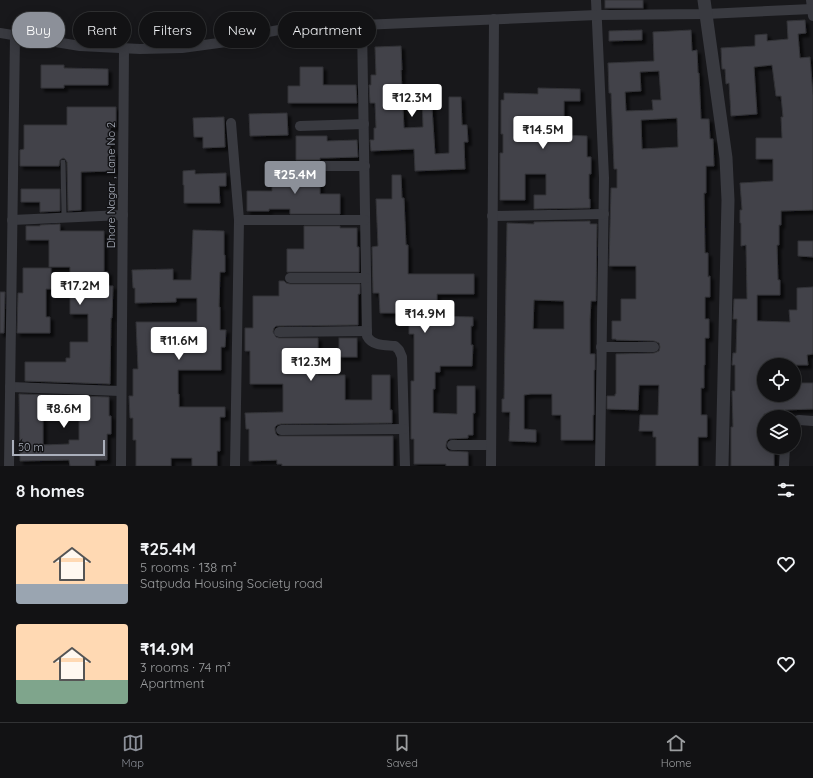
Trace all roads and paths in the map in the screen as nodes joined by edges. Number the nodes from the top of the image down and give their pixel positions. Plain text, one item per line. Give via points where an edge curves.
1 (596, 0) edge
2 (704, 0) edge
3 (812, 8) edge
4 (706, 14) junction
5 (596, 15) junction
6 (494, 19) junction
7 (376, 24) edge
8 (278, 30) edge
9 (0, 33) edge
10 (12, 35) edge
11 (15, 48) edge
12 (124, 48) joint
13 (362, 48) edge
14 (231, 122) dead end
15 (364, 124) junction
16 (300, 126) dead end
17 (63, 162) dead end
18 (288, 166) dead end
19 (365, 166) junction
20 (604, 214) junction
21 (123, 215) junction
22 (492, 216) junction
23 (64, 218) junction
24 (12, 220) junction
25 (240, 220) junction
26 (365, 220) junction
27 (290, 278) dead end
28 (366, 278) junction
29 (367, 331) junction
30 (279, 332) dead end
31 (654, 347) dead end
32 (601, 348) junction
33 (10, 387) junction
34 (121, 391) junction
35 (801, 420) edge
36 (813, 421) edge
37 (404, 429) junction
38 (281, 430) dead end
39 (452, 445) dead end
40 (491, 445) junction
41 (785, 454) edge
42 (9, 466) edge
43 (121, 466) edge
44 (235, 466) edge
45 (405, 466) edge
46 (491, 466) edge
47 (600, 466) edge
48 (722, 466) edge
49 (784, 466) edge

1 - 5 street
2 - 4 street
3 - 4 street
4 - 5 street
4 - 48 street via 726,158 728,200
5 - 6 street
5 - 20 street
6 - 7 street
6 - 22 street
8 - 12 street via 226,42 182,48
9 - 10 street
11 - 24 street
12 - 21 street, Dhore Nagar , Lane No 2
13 - 15 street
14 - 25 street
15 - 16 street
15 - 19 street
17 - 23 lane
18 - 19 street
19 - 26 street
20 - 22 street
20 - 32 street
21 - 23 street
21 - 34 street, Dhore Nagar , Lane No 2
22 - 40 street
23 - 24 street
24 - 33 street
25 - 26 street
25 - 44 street
26 - 28 street
27 - 28 street
28 - 29 street
29 - 30 street
29 - 37 street via 370,341 395,346 402,357
31 - 32 street
32 - 47 street
33 - 34 street
33 - 42 street
34 - 43 street, Dhore Nagar , Lane No 2
35 - 36 street
37 - 38 street
37 - 45 street
39 - 40 street
40 - 46 street
41 - 49 street

